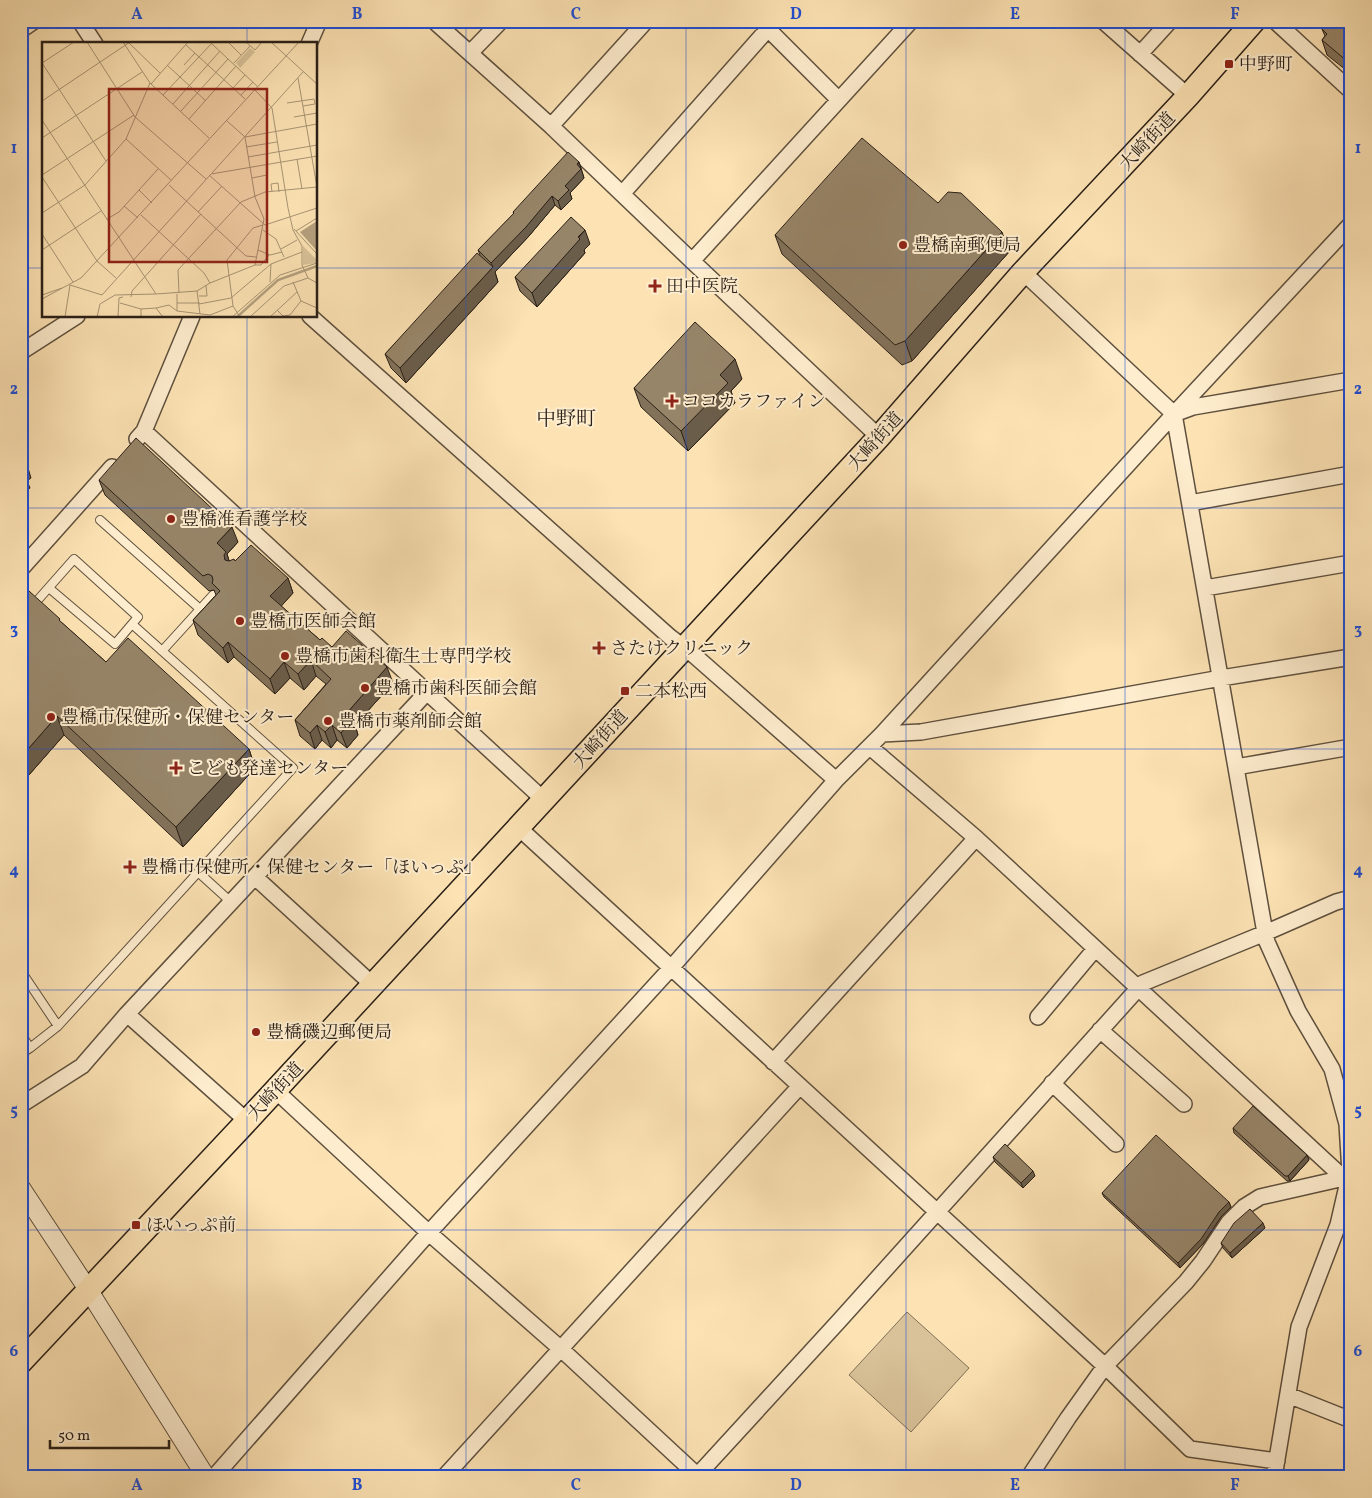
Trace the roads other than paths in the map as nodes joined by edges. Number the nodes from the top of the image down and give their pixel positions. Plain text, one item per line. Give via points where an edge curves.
1 (34, 21) edge
2 (80, 21) edge
3 (319, 21) edge
4 (434, 21) edge
5 (500, 21) edge
6 (646, 21) edge
7 (911, 21) edge
8 (1104, 21) edge
9 (1170, 21) edge
10 (1254, 21) edge
11 (1276, 21) edge
12 (768, 24) edge
13 (21, 30) edge
14 (94, 42) edge
15 (310, 42) edge
16 (470, 53) junction
17 (1140, 54) junction
18 (1351, 91) edge
19 (1188, 96) junction
20 (838, 100) junction
21 (551, 126) junction
22 (622, 194) junction
23 (1351, 224) edge
24 (692, 261) junction
25 (1023, 272) junction
26 (74, 318) edge
27 (191, 318) edge
28 (312, 318) edge
29 (21, 352) edge
30 (1351, 380) edge
31 (1174, 414) junction
32 (144, 431) junction
33 (879, 437) junction
34 (1351, 474) edge
35 (1190, 503) junction
36 (100, 520) dead end
37 (1351, 563) edge
38 (21, 569) edge
39 (49, 588) junction
40 (1205, 588) junction
41 (213, 595) edge
42 (200, 609) junction
43 (21, 619) edge
44 (132, 624) junction
45 (684, 648) junction
46 (162, 651) junction
47 (1351, 658) edge
48 (1221, 678) junction
49 (427, 692) junction
50 (882, 734) junction
51 (870, 747) junction
52 (1351, 747) edge
53 (1236, 767) junction
54 (836, 780) junction
55 (544, 800) junction
56 (518, 828) junction
57 (976, 838) junction
58 (198, 872) junction
59 (255, 876) junction
60 (1351, 898) edge
61 (231, 902) junction
62 (1265, 933) junction
63 (1095, 949) junction
64 (670, 968) junction
65 (21, 971) edge
66 (373, 985) junction
67 (1138, 988) junction
68 (127, 1014) junction
69 (1038, 1017) dead end
70 (58, 1026) junction
71 (1100, 1030) junction
72 (21, 1034) edge
73 (30, 1048) junction
74 (21, 1054) edge
75 (773, 1062) junction
76 (1052, 1083) junction
77 (800, 1086) junction
78 (275, 1090) junction
79 (1184, 1104) dead end
80 (21, 1105) edge
81 (247, 1121) junction
82 (1116, 1144) dead end
83 (1348, 1180) edge
84 (21, 1188) edge
85 (936, 1212) junction
86 (1344, 1227) edge
87 (428, 1234) junction
88 (89, 1291) junction
89 (561, 1349) junction
90 (21, 1362) edge
91 (1105, 1366) junction
92 (1288, 1395) junction
93 (1351, 1420) edge
94 (1277, 1460) junction
95 (697, 1476) edge
96 (206, 1477) edge
97 (214, 1477) edge
98 (444, 1477) edge
99 (1030, 1477) edge
100 (1274, 1477) edge

1 - 13 street
2 - 14 street
3 - 15 street
4 - 16 street
5 - 16 street
6 - 21 street
7 - 20 street
8 - 17 street
9 - 17 street
10 - 19 main road, 大崎街道
11 - 18 street
12 - 20 street
12 - 22 street
16 - 21 street
17 - 19 street
19 - 25 main road, 大崎街道
20 - 24 street
21 - 22 street
22 - 24 street
23 - 31 street
24 - 33 street
25 - 31 street
25 - 33 main road, 大崎街道
26 - 29 street
27 - 32 street
28 - 45 street
30 - 31 street via 1193,406
31 - 35 street
31 - 50 street
32 - 38 street
32 - 49 street via 260,543
33 - 45 main road, 大崎街道
34 - 35 street
35 - 40 street
36 - 42 lane
37 - 40 street
39 - 43 lane
39 - 44 lane via 115,644
39 - 44 lane via 74,559 138,617
40 - 48 street
41 - 42 lane
42 - 46 lane
44 - 46 lane
45 - 54 street
45 - 55 main road, 大崎街道
46 - 58 lane via 293,768
47 - 48 street
48 - 50 street via 921,732
48 - 53 street
49 - 55 street
49 - 59 street
50 - 51 street
51 - 54 street
51 - 57 street
52 - 53 street
53 - 62 street
54 - 64 street
55 - 56 main road, 大崎街道
56 - 64 street
56 - 66 main road, 大崎街道
57 - 63 street
57 - 75 street
58 - 61 lane
58 - 70 lane
59 - 61 street
59 - 66 street
60 - 62 street
61 - 68 street
62 - 67 street
62 - 83 street via 1298,1011 1332,1069 1347,1124
63 - 67 street
63 - 69 street
64 - 75 street
64 - 87 street
65 - 70 lane
66 - 78 main road, 大崎街道
67 - 71 street
67 - 83 street
68 - 80 street via 82,1066
68 - 81 street
70 - 73 lane
71 - 76 street
71 - 79 street
72 - 73 lane
73 - 74 lane
75 - 77 street
76 - 82 street
76 - 85 street
77 - 85 street
77 - 89 street
78 - 81 main road, 大崎街道
78 - 87 street
81 - 88 main road, 大崎街道
83 - 86 street
83 - 91 street via 1260,1198 1244,1207 1229,1222 1186,1282
84 - 88 street
85 - 91 street
85 - 95 street
86 - 92 street via 1300,1327
87 - 89 street
87 - 97 street
88 - 90 main road, 大崎街道
88 - 96 street
89 - 95 street
89 - 98 street
91 - 94 street via 1190,1449
91 - 99 street
92 - 93 street
92 - 94 street
94 - 100 street

